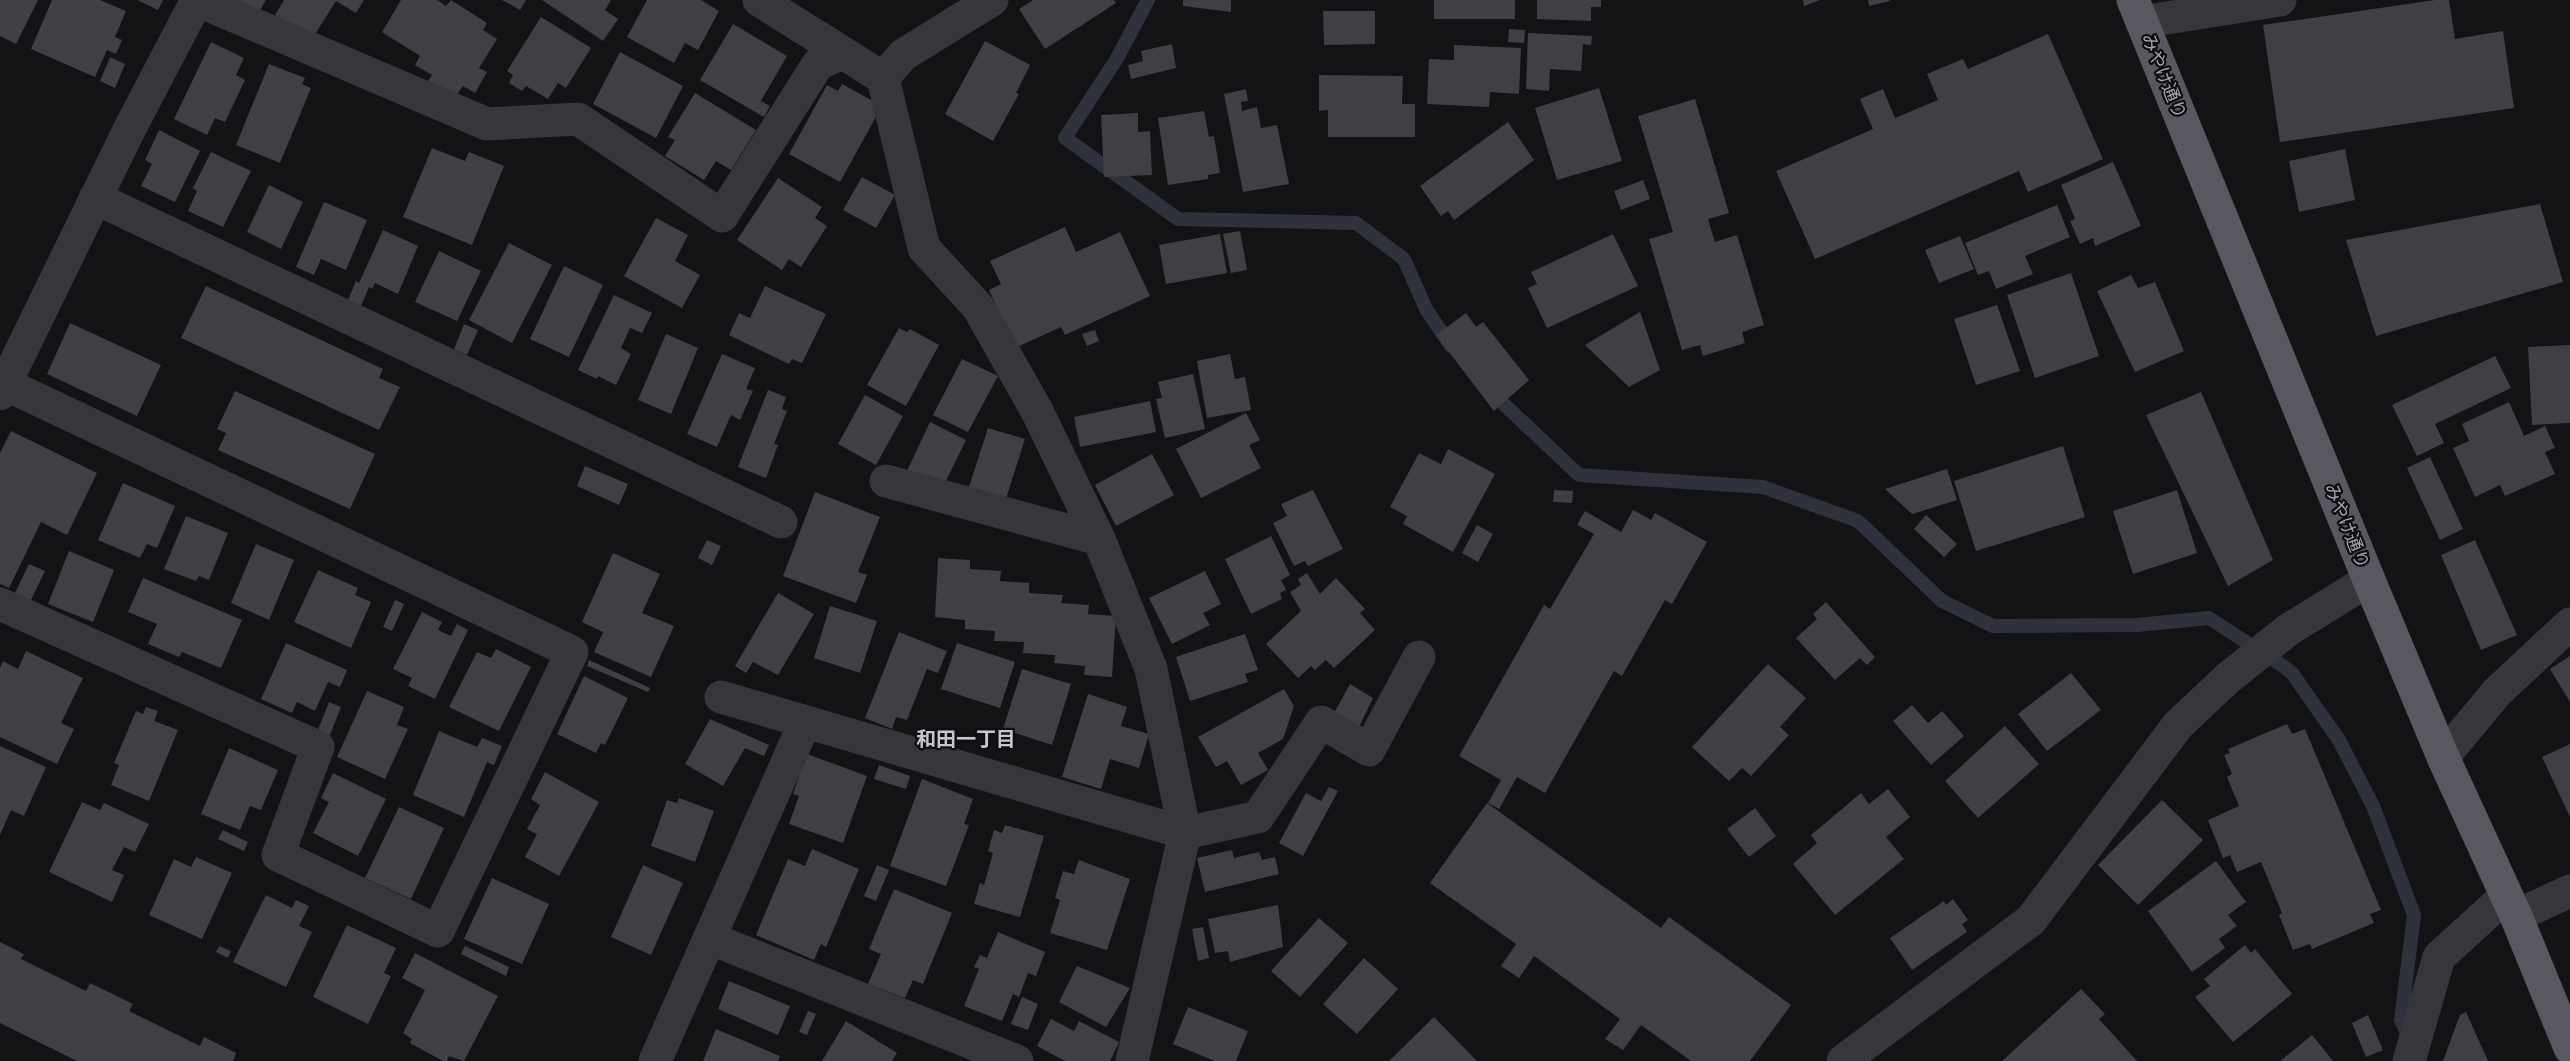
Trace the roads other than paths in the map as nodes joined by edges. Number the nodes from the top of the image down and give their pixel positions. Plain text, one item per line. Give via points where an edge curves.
1 (197, 0) edge
2 (759, 0) edge
3 (992, 0) edge
4 (2280, 0) edge
5 (2137, 11) edge
6 (843, 53) junction
7 (883, 78) junction
8 (95, 198) junction
9 (3, 389) edge
10 (886, 481) dead end
11 (781, 522) dead end
12 (1099, 539) junction
13 (2369, 580) junction
14 (0, 604) edge
15 (2570, 624) edge
16 (1419, 657) dead end
17 (721, 697) dead end
18 (805, 722) junction
19 (2443, 757) junction
20 (1185, 834) junction
21 (2570, 891) edge
22 (2511, 906) junction
23 (710, 938) junction
24 (2570, 1048) edge
25 (655, 1061) edge
26 (1017, 1061) edge
27 (1132, 1061) edge
28 (1843, 1061) edge
29 (2409, 1061) edge

1 - 6 street via 487,124 578,119 722,216 818,64
1 - 8 street
2 - 6 street
3 - 7 street via 903,55
4 - 5 street
5 - 13 highway, みやけ通り
6 - 7 street
7 - 12 street via 924,248 978,307 1037,411
8 - 9 street
8 - 11 street
9 - 14 street via 572,652 438,931 278,855 318,747
10 - 12 street
12 - 20 street via 1150,669
13 - 19 highway, みやけ通り
13 - 28 street via 2288,630 2228,678 2178,725 2031,920
15 - 19 street via 2497,693
16 - 20 street via 1370,750 1321,722 1258,817
17 - 18 street
18 - 20 street
18 - 23 street
19 - 22 highway, みやけ通り
20 - 27 street
21 - 22 street
22 - 24 highway, みやけ通り
22 - 29 street via 2439,957
23 - 25 street
23 - 26 street

